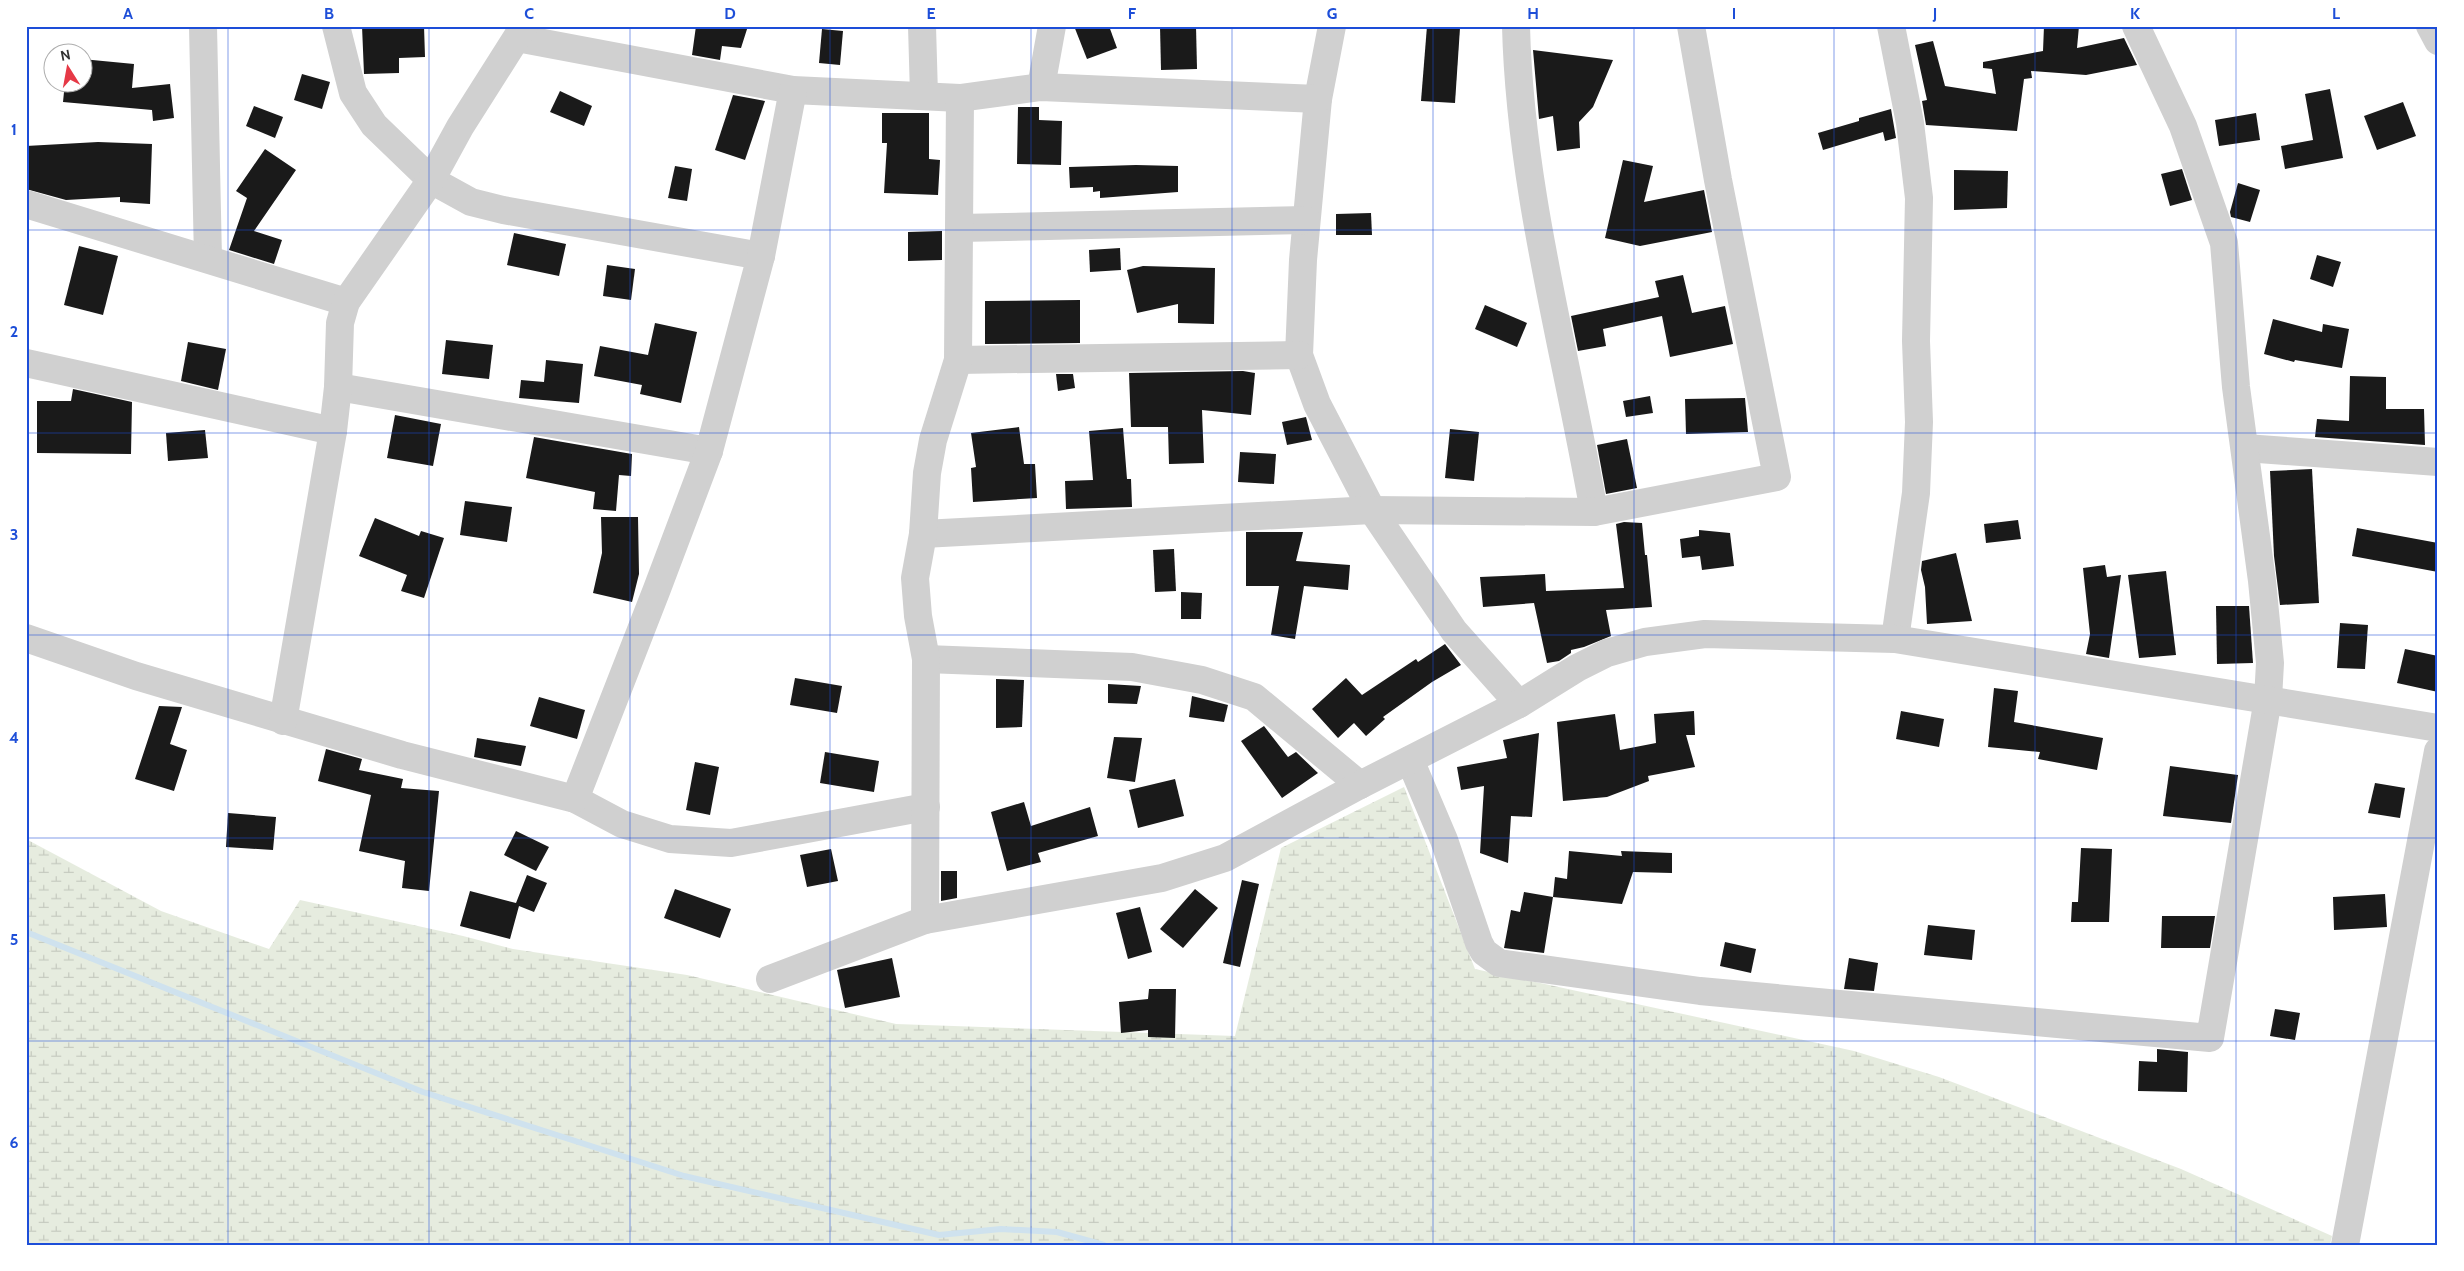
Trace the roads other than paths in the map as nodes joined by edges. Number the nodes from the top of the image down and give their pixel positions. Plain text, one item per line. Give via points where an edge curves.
1 (203, 26) edge
2 (336, 26) edge
3 (922, 26) edge
4 (1052, 26) edge
5 (1332, 26) edge
6 (1516, 26) edge
7 (1692, 26) edge
8 (1891, 26) edge
9 (2136, 26) edge
10 (2430, 26) edge
11 (521, 32) edge
12 (2438, 41) edge
13 (1041, 87) junction
14 (793, 90) junction
15 (924, 95) junction
16 (960, 98) junction
17 (1318, 99) junction
18 (431, 180) junction
19 (26, 204) edge
20 (1306, 220) junction
21 (960, 228) junction
22 (761, 256) junction
23 (208, 260) junction
24 (346, 302) junction
25 (1299, 356) junction
26 (958, 360) junction
27 (26, 363) edge
28 (338, 387) junction
29 (333, 431) junction
30 (2245, 448) junction
31 (709, 451) junction
32 (2438, 462) edge
33 (1372, 510) junction
34 (1594, 512) junction
35 (923, 534) junction
36 (26, 638) edge
37 (1895, 639) junction
38 (926, 659) junction
39 (2268, 699) junction
40 (1519, 704) junction
41 (284, 721) junction
42 (2438, 728) edge
43 (2438, 751) edge
44 (1410, 760) junction
45 (1360, 785) junction
46 (575, 799) junction
47 (926, 807) junction
48 (925, 920) junction
49 (770, 979) dead end
50 (2345, 1245) edge

1 - 23 street
2 - 18 street via 353,93 374,125
3 - 15 street
4 - 13 street
5 - 17 street
6 - 34 street via 1518,78 1545,267
7 - 34 street via 1716,171 1777,477
8 - 37 street via 1910,124 1919,198 1916,484
9 - 30 street via 2183,126 2224,243 2232,347
10 - 12 street
11 - 14 street
11 - 18 street via 460,127
13 - 16 street
13 - 17 street
14 - 15 street
14 - 22 street
15 - 16 street
16 - 21 street
17 - 20 street
18 - 22 street via 471,202 502,210
18 - 24 street
19 - 23 street
20 - 21 street
20 - 25 street
21 - 26 street
22 - 31 street
23 - 24 street
24 - 28 street via 340,323
25 - 26 street
25 - 33 street via 1317,404
26 - 35 street via 926,473
27 - 29 street
28 - 29 street
28 - 31 street
29 - 41 street
30 - 32 street
30 - 39 street via 2270,663
31 - 46 street
33 - 34 street
33 - 35 street
33 - 40 street via 1454,631
35 - 38 street via 915,578
36 - 41 street
37 - 39 street
37 - 40 street via 1705,634 1645,642 1607,653
38 - 45 street via 1132,667 1202,680 1254,697
38 - 47 street
39 - 42 street
39 - 44 street via 2210,1038 1700,990 1499,963 1484,952 1479,943 1444,840
40 - 44 street
41 - 46 street
43 - 50 street
44 - 45 street
45 - 48 street via 1225,858 1162,878
46 - 47 street via 622,824 670,839 731,843
47 - 48 street
48 - 49 street

